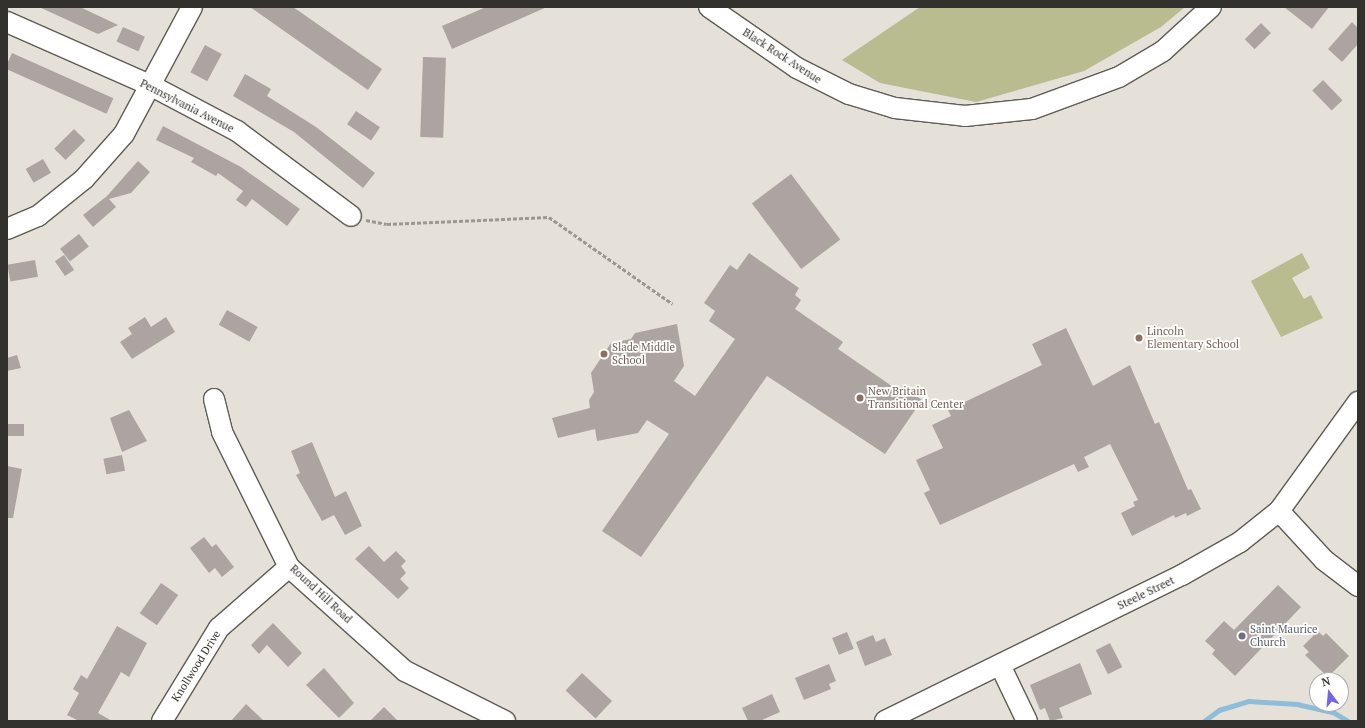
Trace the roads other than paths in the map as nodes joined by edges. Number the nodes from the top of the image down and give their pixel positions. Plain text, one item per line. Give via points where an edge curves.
1 (192, 7) edge
2 (709, 7) edge
3 (1211, 7) edge
4 (7, 22) edge
5 (152, 86) junction
6 (351, 216) road end
7 (7, 229) edge
8 (214, 399) dead end
9 (1358, 402) edge
10 (1279, 510) junction
11 (289, 567) junction
12 (1358, 586) edge
13 (1000, 665) junction
14 (162, 721) edge
15 (505, 721) edge
16 (885, 721) edge
17 (1027, 721) edge

1 - 5 street
2 - 3 street, Black Rock Avenue via 797,68 849,94 895,108 965,116 1032,108 1119,77 1163,51
4 - 5 street, Pennsylvania Avenue
5 - 6 street, Pennsylvania Avenue via 237,131
5 - 7 street via 124,134 84,179 38,216
8 - 11 street, Round Hill Road via 222,432
9 - 10 street, Steele Street
10 - 12 street via 1324,560
10 - 13 street, Steele Street via 1212,560
11 - 14 street, Knollwood Drive via 219,628
11 - 15 street, Round Hill Road via 406,671
13 - 16 street, Steele Street
13 - 17 street

